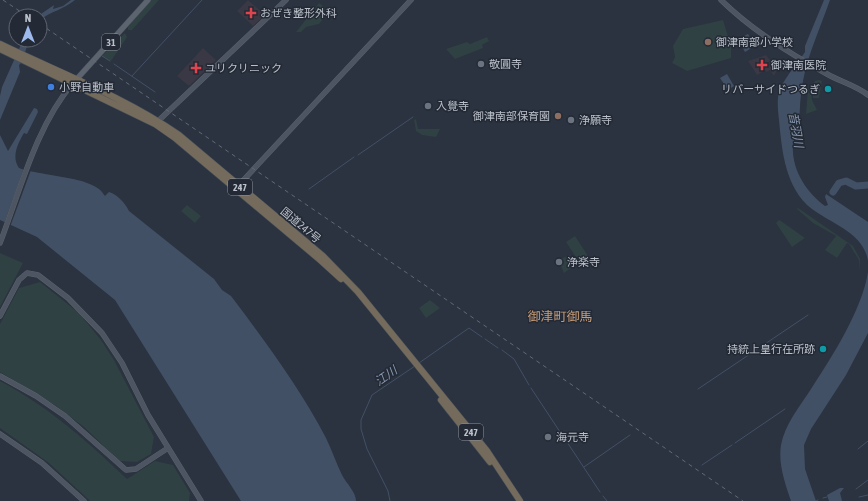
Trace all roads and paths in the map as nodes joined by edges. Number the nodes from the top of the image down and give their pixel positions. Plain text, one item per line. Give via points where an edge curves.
1 (148, 0) edge
2 (286, 0) edge
3 (411, 0) edge
4 (721, 0) edge
5 (0, 44) edge
6 (0, 49) edge
7 (17, 55) junction
8 (75, 81) junction
9 (868, 95) edge
10 (157, 122) junction
11 (238, 186) junction
12 (0, 244) edge
13 (0, 316) edge
14 (415, 366) junction
15 (0, 376) edge
16 (0, 434) edge
17 (168, 448) junction
18 (84, 501) edge
19 (201, 501) edge
20 (516, 501) edge
21 (520, 501) edge

1 - 8 main road, 31
2 - 10 street
3 - 11 street
4 - 9 street via 744,22 787,52 830,76 851,83
5 - 7 highway, 国道247号 / 247
6 - 7 highway, 国道247号 / 247
7 - 8 highway, 国道247号 / 247
8 - 10 highway, 国道247号 / 247
8 - 12 street via 52,114 36,148
10 - 11 highway, 国道247号 / 247 via 179,135
10 - 14 highway, 国道247号 / 247 via 332,270
11 - 14 highway, 国道247号 / 247 via 336,269 358,292
13 - 17 street via 24,273 38,275 68,298 96,326 115,352
14 - 20 highway, 国道247号 / 247 via 488,459
14 - 21 highway, 国道247号 / 247 via 487,450
15 - 17 street via 65,416 126,470 136,469
16 - 18 street via 42,463
17 - 19 street

